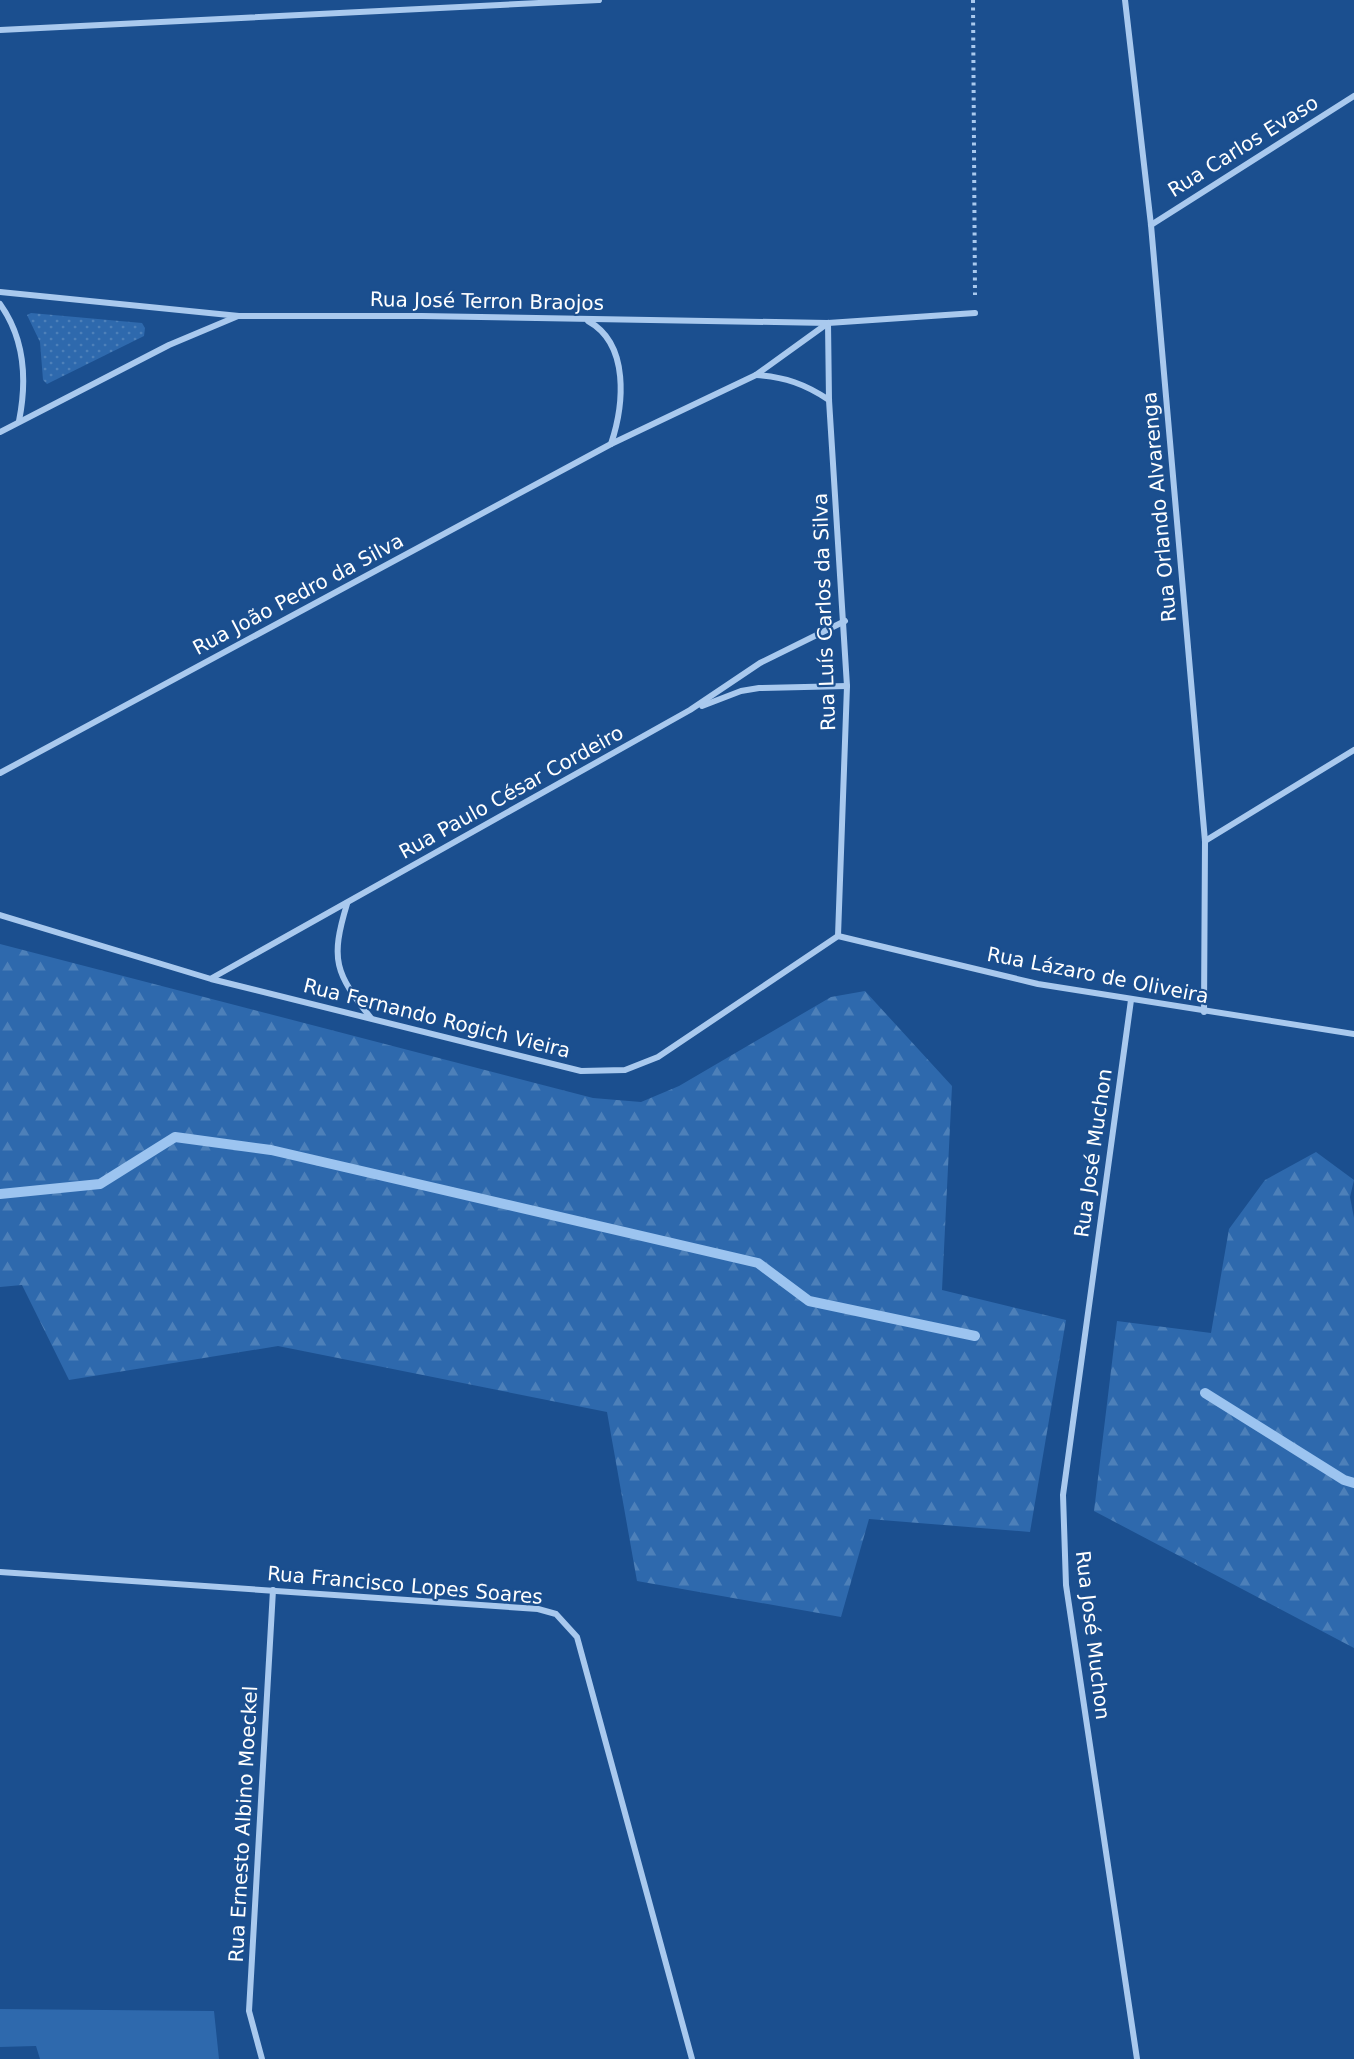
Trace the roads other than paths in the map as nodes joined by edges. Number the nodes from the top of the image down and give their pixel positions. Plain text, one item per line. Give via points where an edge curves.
1 (599, 0) edge
2 (1125, 0) edge
3 (0, 30) edge
4 (1354, 96) edge
5 (1151, 225) junction
6 (0, 292) edge
7 (0, 304) edge
8 (975, 313) road end
9 (239, 316) junction
10 (585, 319) junction
11 (828, 323) junction
12 (756, 375) junction
13 (829, 400) junction
14 (18, 422) junction
15 (0, 432) edge
16 (611, 444) junction
17 (845, 621) junction
18 (847, 686) junction
19 (690, 710) junction
20 (1354, 750) edge
21 (0, 773) edge
22 (1205, 841) junction
23 (347, 903) junction
24 (0, 915) edge
25 (838, 936) junction
26 (211, 979) junction
27 (1131, 1000) junction
28 (1204, 1012) junction
29 (371, 1018) junction
30 (1354, 1034) edge
31 (0, 1572) edge
32 (273, 1590) junction
33 (262, 2059) edge
34 (692, 2059) edge
35 (1137, 2059) edge

1 - 3 street
2 - 5 street, Rua Orlando Alvarenga
4 - 5 street, Rua Carlos Evaso
5 - 22 street, Rua Orlando Alvarenga
6 - 9 street, Rua José Terron Braojos
7 - 14 street via 10,318 23,366 25,392
8 - 11 street, Rua José Terron Braojos
9 - 10 street, Rua José Terron Braojos
9 - 14 street via 169,345
10 - 11 street, Rua José Terron Braojos
10 - 16 street via 599,327 618,359 620,411
11 - 12 street, Rua João Pedro da Silva
11 - 13 street, Rua Luís Carlos da Silva
12 - 13 street via 784,377
12 - 16 street, Rua João Pedro da Silva
13 - 17 street, Rua Luís Carlos da Silva
14 - 15 street
16 - 21 street, Rua João Pedro da Silva
17 - 18 street, Rua Luís Carlos da Silva
17 - 19 street, Rua Paulo César Cordeiro via 760,663
18 - 19 street, Rua Paulo César Cordeiro via 759,688
18 - 25 street, Rua Luís Carlos da Silva
19 - 23 street, Rua Paulo César Cordeiro
20 - 22 street
22 - 28 street, Rua Orlando Alvarenga
23 - 26 street, Rua Paulo César Cordeiro
23 - 29 street via 337,937 341,976
24 - 26 street, Rua Fernando Rogich Vieira
25 - 27 street, Rua Lázaro de Oliveira via 1038,984
25 - 29 street, Rua Fernando Rogich Vieira via 658,1057 625,1070 582,1071
26 - 29 street, Rua Fernando Rogich Vieira
27 - 28 street, Rua Lázaro de Oliveira
27 - 35 street, Rua José Muchon via 1063,1495 1066,1585
28 - 30 street, Rua Lázaro de Oliveira
31 - 32 street, Rua Francisco Lopes Soares
32 - 33 street, Rua Ernesto Albino Moeckel via 249,2011
32 - 34 street, Rua Francisco Lopes Soares via 537,1609 556,1614 566,1623 577,1637

